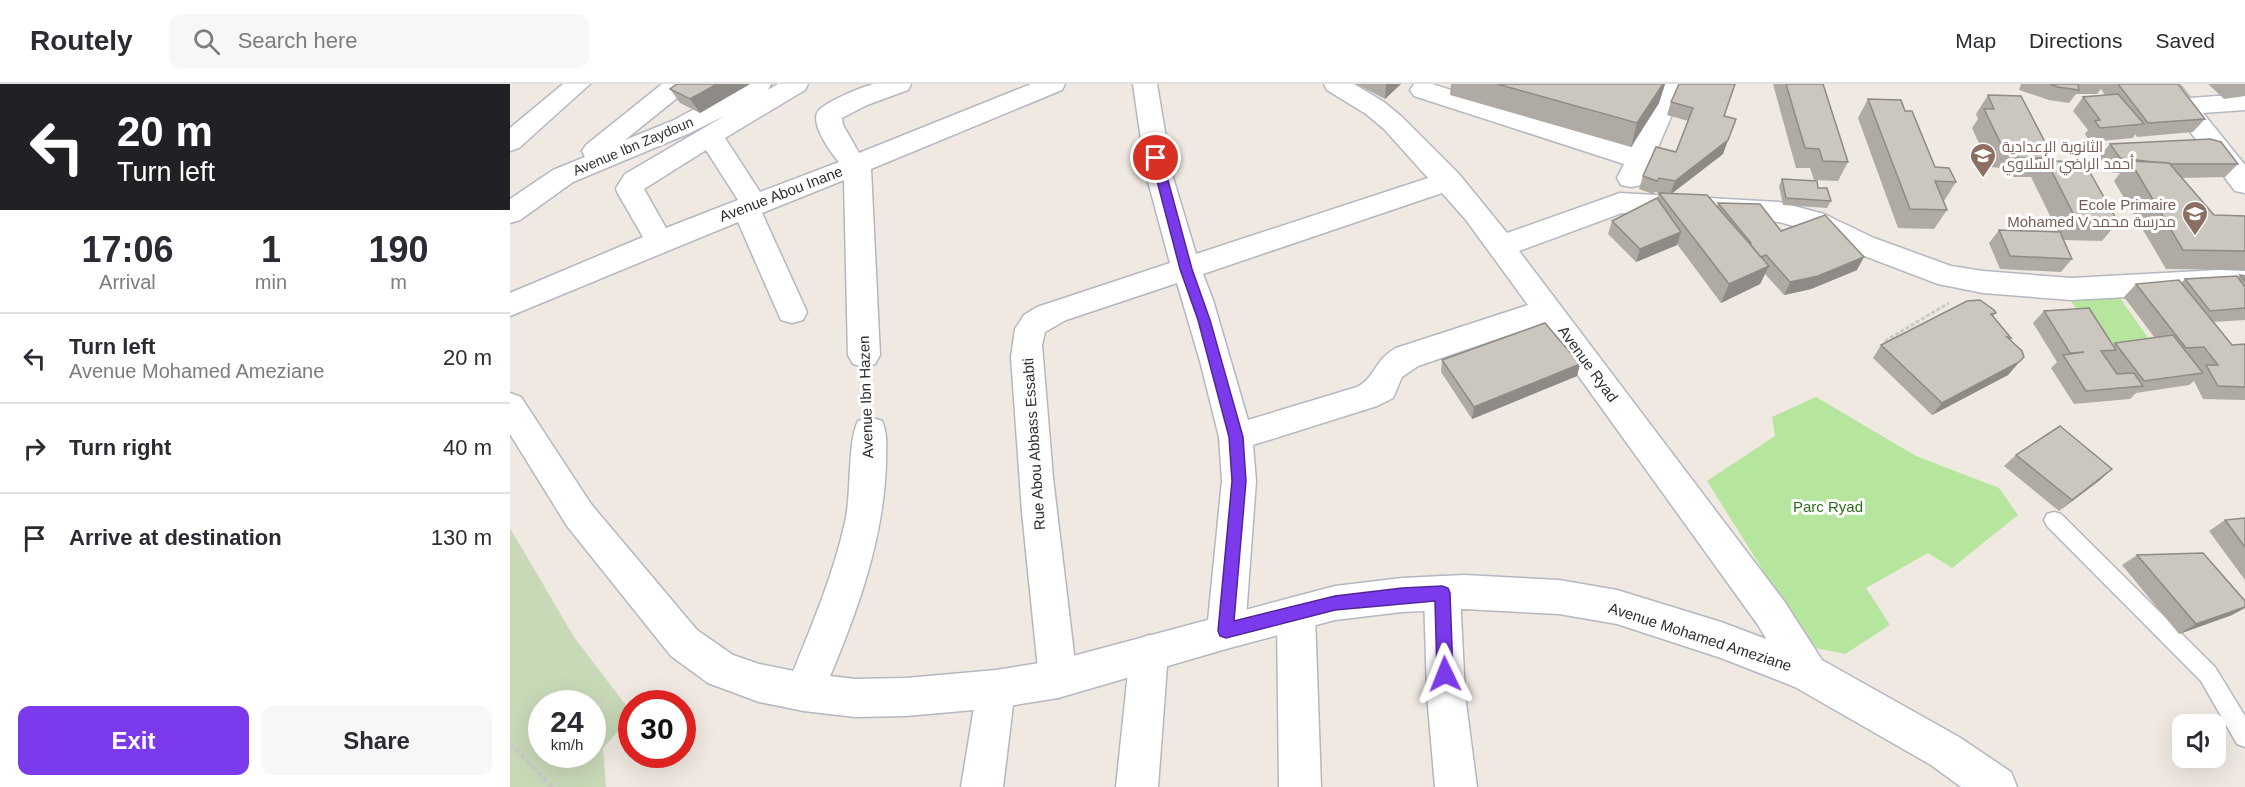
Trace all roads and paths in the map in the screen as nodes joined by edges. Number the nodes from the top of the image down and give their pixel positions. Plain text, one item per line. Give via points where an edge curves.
1 (578, 84) edge
2 (678, 84) edge
3 (759, 84) edge
4 (796, 84) edge
5 (898, 84) edge
6 (1053, 84) edge
7 (1145, 84) edge
8 (1336, 84) edge
9 (2166, 84) edge
10 (1426, 87) edge
11 (1664, 88) edge
12 (2245, 102) edge
13 (2185, 106) junction
14 (1393, 123) junction
15 (710, 135) junction
16 (510, 142) edge
17 (852, 159) junction
18 (1639, 159) junction
19 (563, 177) junction
20 (1449, 181) junction
21 (2245, 184) edge
22 (1620, 203) junction
23 (751, 206) junction
24 (510, 213) edge
25 (660, 241) junction
26 (1502, 246) junction
27 (1186, 269) junction
28 (1983, 282) junction
29 (2245, 282) edge
30 (510, 305) edge
31 (1548, 310) junction
32 (792, 312) dead end
33 (1886, 341) edge
34 (864, 355) joint
35 (510, 406) edge
36 (870, 431) joint
37 (1236, 437) junction
38 (2054, 520) dead end
39 (1442, 593) junction
40 (1296, 614) junction
41 (1226, 631) junction
42 (1149, 653) junction
43 (1808, 673) junction
44 (1058, 679) junction
45 (996, 689) junction
46 (804, 692) junction
47 (2245, 736) edge
48 (510, 743) edge
49 (552, 787) edge
50 (982, 787) edge
51 (1137, 787) edge
52 (1300, 787) edge
53 (1456, 787) edge
54 (1996, 787) edge

1 - 16 street
2 - 19 street
3 - 19 street, Avenue Ibn Zaydoun via 681,127
4 - 15 street
5 - 17 street via 829,114 830,125
6 - 17 street, Avenue Abou Inane
7 - 27 street via 1159,174
8 - 14 street, Avenue Ryad
9 - 13 street
10 - 14 street
10 - 18 street
11 - 18 street
12 - 13 street
13 - 21 street
14 - 20 street, Avenue Ryad
15 - 23 street
15 - 25 street via 638,178 630,188
17 - 23 street, Avenue Abou Inane
17 - 34 street, Avenue Ibn Hazen
18 - 22 street
19 - 24 street, Avenue Ibn Zaydoun
20 - 26 street, Avenue Ryad
20 - 27 street, Rue Abou Abbass Essabti
22 - 26 street
22 - 28 street via 1779,212 1814,221 1864,245 1948,276
23 - 25 street, Avenue Abou Inane
23 - 32 street
25 - 30 street, Avenue Abou Inane
26 - 31 street, Avenue Ryad
27 - 37 street
27 - 44 street, Rue Abou Abbass Essabti via 1052,314 1035,323 1028,333 1027,371 1038,514
28 - 29 street via 2071,289
28 - 33 path
31 - 37 street via 1407,357 1393,364 1382,389 1366,398
31 - 43 street, Avenue Ryad via 1771,613
34 - 36 path, Avenue Ibn Hazen
35 - 46 street, Avenue Mohamed Ameziane via 579,515 684,643 722,670
36 - 46 street, Avenue Ibn Hazen via 862,521
37 - 41 street via 1239,481
38 - 47 lane via 2208,674
39 - 40 street, Avenue Mohamed Ameziane via 1335,603
39 - 43 street, Avenue Mohamed Ameziane via 1499,593 1592,601 1720,640
39 - 53 street via 1446,695
40 - 41 street, Avenue Mohamed Ameziane
40 - 52 street
41 - 42 street, Avenue Mohamed Ameziane
42 - 44 street, Avenue Mohamed Ameziane
42 - 51 street
43 - 54 street, Avenue Mohamed Ameziane via 1944,751
44 - 45 street, Avenue Mohamed Ameziane
45 - 46 street, Avenue Mohamed Ameziane via 906,698
45 - 50 street
48 - 49 path

